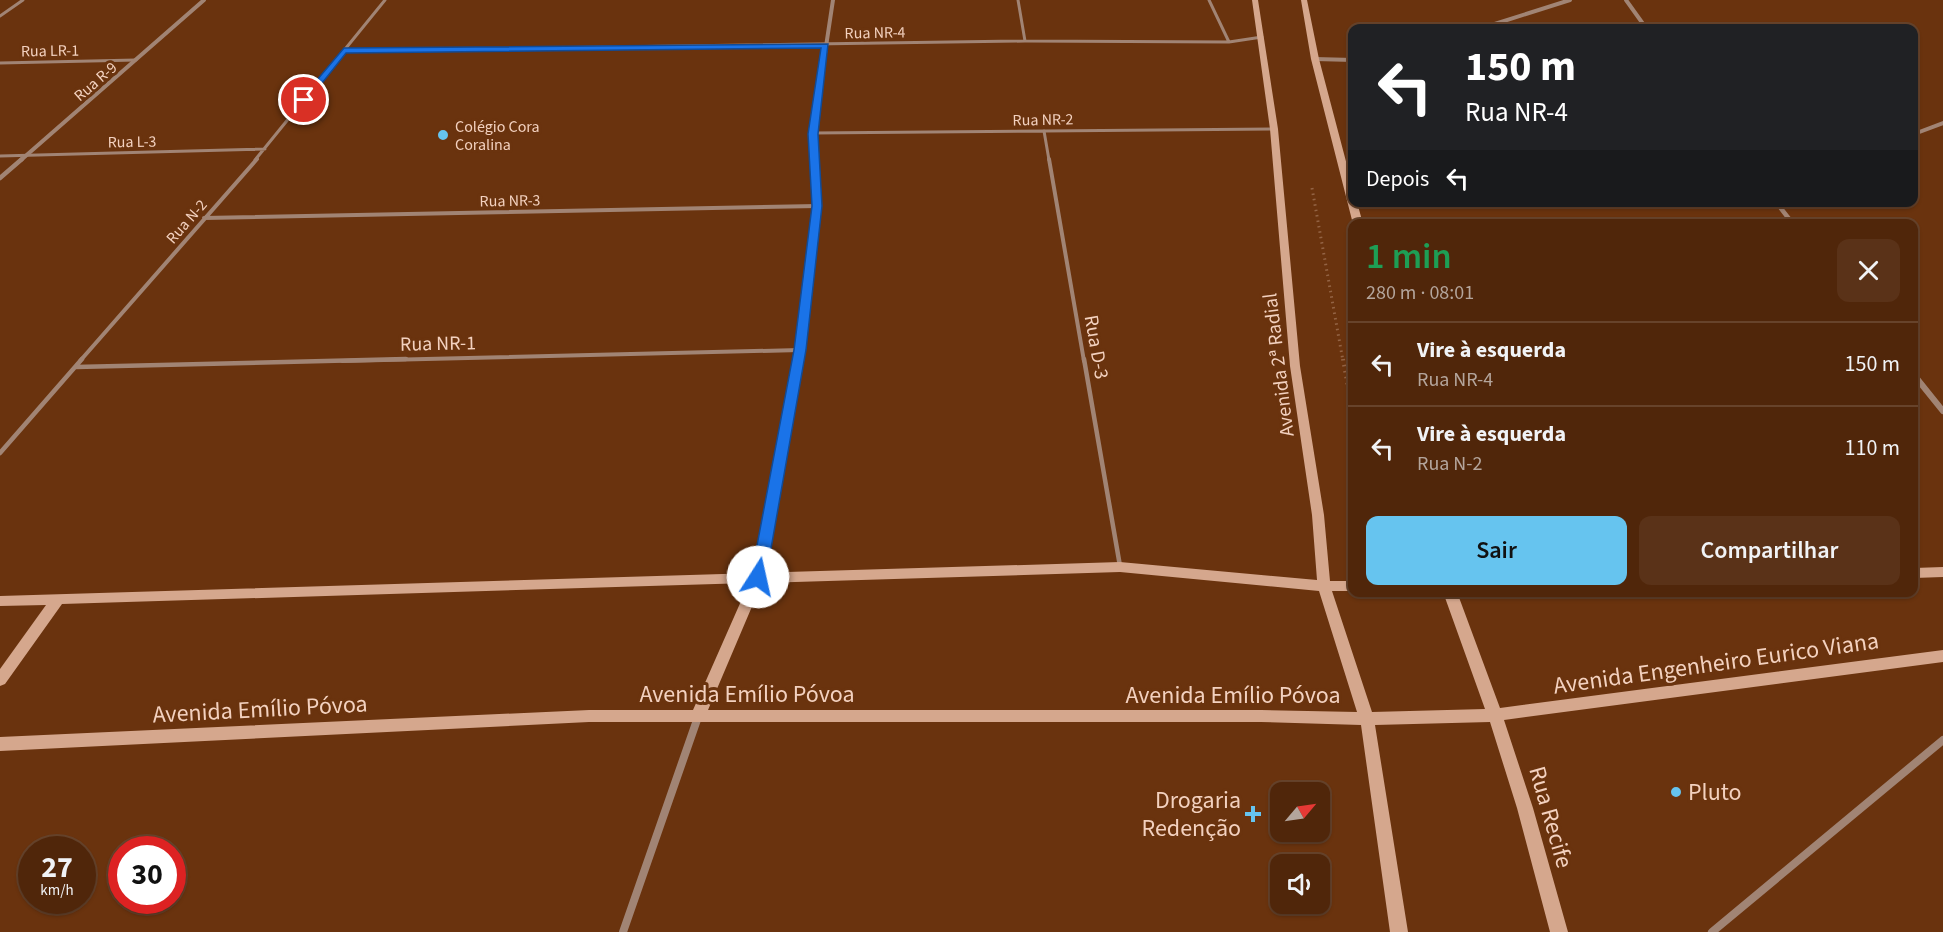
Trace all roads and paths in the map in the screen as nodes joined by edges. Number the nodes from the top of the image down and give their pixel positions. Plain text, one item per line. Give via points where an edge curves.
1 (23, 0) edge
2 (204, 0) edge
3 (386, 0) edge
4 (832, 0) edge
5 (1018, 0) edge
6 (1209, 0) edge
7 (1256, 0) edge
8 (1304, 0) edge
9 (1570, 0) edge
10 (1626, 0) edge
11 (0, 16) edge
12 (1495, 24) edge
13 (1643, 24) edge
14 (1262, 37) junction
15 (1025, 41) junction
16 (1229, 42) junction
17 (825, 45) junction
18 (344, 51) junction
19 (1315, 59) junction
20 (136, 60) junction
21 (1348, 60) edge
22 (0, 63) edge
23 (1943, 123) edge
24 (1274, 129) junction
25 (1044, 131) junction
26 (1918, 132) edge
27 (813, 134) junction
28 (265, 149) junction
29 (0, 156) edge
30 (28, 156) junction
31 (0, 178) edge
32 (1311, 179) dead end
33 (1348, 186) edge
34 (817, 206) junction
35 (1780, 207) edge
36 (204, 218) junction
37 (1789, 219) edge
38 (800, 350) junction
39 (76, 367) junction
40 (1918, 380) edge
41 (1348, 387) edge
42 (1943, 411) edge
43 (0, 453) edge
44 (1120, 567) junction
45 (1943, 572) edge
46 (1918, 573) edge
47 (758, 577) junction
48 (1324, 586) junction
49 (1348, 586) edge
50 (1452, 597) edge
51 (58, 599) junction
52 (0, 601) edge
53 (1943, 656) edge
54 (0, 680) edge
55 (1495, 715) junction
56 (698, 716) junction
57 (1367, 719) junction
58 (1943, 740) edge
59 (0, 744) edge
60 (623, 932) edge
61 (1399, 932) edge
62 (1559, 932) edge
63 (1712, 932) edge

1 - 11 lane
2 - 20 street, Rua R-9
3 - 18 lane, Rua N-2
4 - 17 street
5 - 15 lane
6 - 16 lane
7 - 14 main road, Avenida 2ª Radial
8 - 19 main road
9 - 12 street
10 - 13 street
14 - 16 lane, Rua NR-4
14 - 24 main road, Avenida 2ª Radial
15 - 16 lane, Rua NR-4
15 - 17 lane, Rua NR-4
17 - 18 lane, Rua NR-4
17 - 27 street
18 - 28 lane, Rua N-2
19 - 21 street
19 - 33 main road
20 - 22 lane, Rua LR-1
20 - 30 street, Rua R-9
23 - 26 street
24 - 25 lane, Rua NR-2
24 - 48 main road, Avenida 2ª Radial via 1294,366 1318,515
25 - 27 lane, Rua NR-2
25 - 44 lane, Rua D-3
27 - 34 street
28 - 30 lane, Rua L-3
28 - 36 lane, Rua N-2
29 - 30 lane, Rua L-3
30 - 31 street, Rua R-9
32 - 41 path
34 - 36 lane, Rua NR-3
34 - 38 street
35 - 37 street
36 - 39 lane, Rua N-2
38 - 39 lane, Rua NR-1
38 - 47 street
39 - 43 lane, Rua N-2
40 - 42 street
44 - 47 main road
44 - 48 main road
45 - 46 main road
47 - 51 main road
47 - 56 main road
48 - 49 main road
48 - 57 main road, Avenida 2ª Radial
50 - 55 main road
51 - 52 main road
51 - 54 main road
53 - 55 main road, Avenida Engenheiro Eurico Viana
55 - 57 main road, Avenida Emílio Póvoa
55 - 62 main road, Rua Recife
56 - 57 main road, Avenida Emílio Póvoa
56 - 59 main road, Avenida Emílio Póvoa via 589,716
56 - 60 street
57 - 61 main road
58 - 63 street

